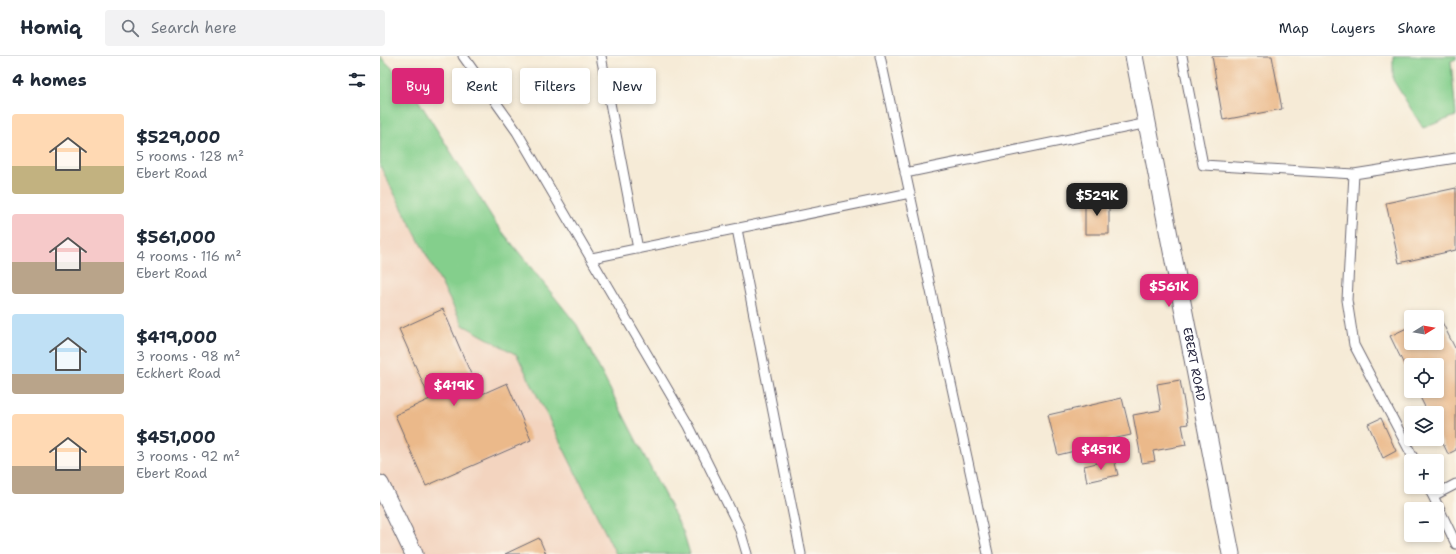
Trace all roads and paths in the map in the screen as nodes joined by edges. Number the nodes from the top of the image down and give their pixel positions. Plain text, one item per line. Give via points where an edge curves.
1 (463, 56) edge
2 (601, 56) edge
3 (880, 56) edge
4 (1134, 56) edge
5 (1182, 56) edge
6 (1148, 123) junction
7 (1456, 158) edge
8 (905, 172) junction
9 (1354, 174) junction
10 (910, 193) junction
11 (737, 229) junction
12 (638, 249) junction
13 (592, 258) junction
14 (1411, 454) edge
15 (380, 484) edge
16 (1456, 484) edge
17 (1433, 496) joint
18 (1456, 544) edge
19 (414, 554) edge
20 (747, 554) edge
21 (801, 554) edge
22 (988, 554) edge
23 (1231, 554) edge

1 - 13 lane via 517,132
2 - 12 lane
3 - 8 lane
4 - 6 street, EBERT ROAD
5 - 9 lane via 1203,165
6 - 8 lane
6 - 23 street, EBERT ROAD
7 - 9 lane
8 - 10 lane
9 - 14 lane via 1346,300 1354,345
10 - 11 lane
10 - 22 lane
11 - 12 lane
11 - 21 lane
12 - 13 lane
13 - 20 lane via 689,426 739,527
15 - 19 street
16 - 17 lane
17 - 18 lane

